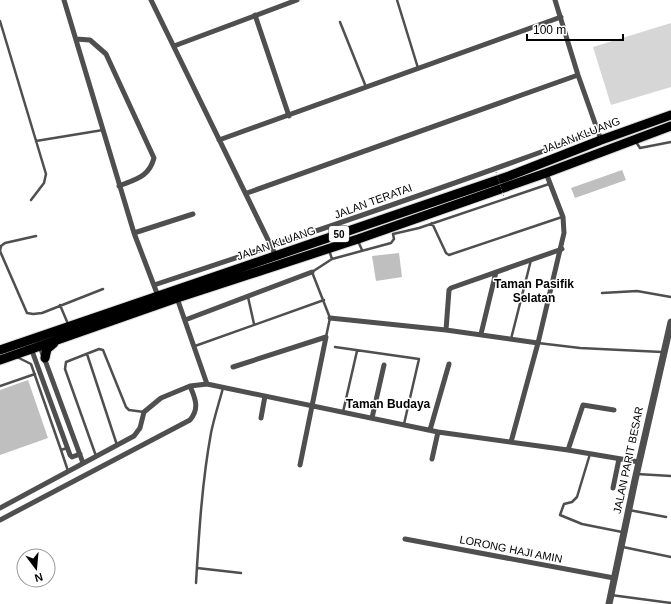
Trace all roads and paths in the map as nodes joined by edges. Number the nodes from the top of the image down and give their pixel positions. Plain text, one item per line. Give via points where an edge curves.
1 (151, 0) edge
2 (298, 0) edge
3 (397, 0) edge
4 (555, 0) edge
5 (67, 1) edge
6 (255, 15) junction
7 (561, 16) junction
8 (0, 21) edge
9 (340, 22) dead end
10 (76, 39) junction
11 (174, 46) junction
12 (418, 69) junction
13 (578, 75) junction
14 (366, 88) junction
15 (671, 115) edge
16 (289, 116) junction
17 (671, 126) edge
18 (103, 130) junction
19 (599, 135) junction
20 (219, 140) junction
21 (635, 140) junction
22 (36, 141) junction
23 (671, 142) edge
24 (624, 143) junction
25 (496, 172) dead end
26 (546, 173) junction
27 (549, 184) junction
28 (119, 186) junction
29 (247, 193) junction
30 (504, 197) dead end
31 (31, 200) dead end
32 (402, 206) junction
33 (194, 214) dead end
34 (562, 217) junction
35 (402, 223) junction
36 (432, 223) junction
37 (393, 230) junction
38 (409, 231) junction
39 (134, 233) junction
40 (36, 236) dead end
41 (358, 239) junction
42 (272, 246) junction
43 (328, 248) junction
44 (562, 249) junction
45 (362, 250) junction
46 (276, 256) junction
47 (332, 259) junction
48 (531, 259) junction
49 (312, 272) junction
50 (496, 272) junction
51 (154, 285) junction
52 (104, 289) dead end
53 (602, 293) dead end
54 (158, 296) junction
55 (248, 297) junction
56 (671, 297) edge
57 (178, 298) junction
58 (324, 300) junction
59 (60, 305) junction
60 (330, 318) junction
61 (185, 320) junction
62 (671, 322) edge
63 (254, 324) junction
64 (69, 326) junction
65 (446, 330) junction
66 (481, 334) junction
67 (326, 337) junction
68 (669, 337) edge
69 (61, 339) junction
70 (511, 339) junction
71 (34, 343) junction
72 (538, 343) junction
73 (194, 346) junction
74 (335, 347) dead end
75 (0, 350) edge
76 (357, 351) junction
77 (663, 352) junction
78 (87, 354) junction
79 (13, 356) junction
80 (44, 358) junction
81 (0, 360) edge
82 (450, 364) dead end
83 (384, 365) dead end
84 (233, 367) dead end
85 (35, 374) junction
86 (207, 384) junction
87 (0, 386) edge
88 (190, 386) junction
89 (223, 388) junction
90 (266, 396) junction
91 (312, 406) junction
92 (614, 410) dead end
93 (144, 412) junction
94 (343, 412) junction
95 (261, 418) dead end
96 (372, 418) junction
97 (404, 424) junction
98 (430, 430) junction
99 (438, 432) junction
100 (511, 442) junction
101 (117, 445) junction
102 (67, 448) junction
103 (61, 450) junction
104 (568, 450) junction
105 (80, 454) junction
106 (591, 454) junction
107 (96, 456) junction
108 (432, 459) dead end
109 (619, 459) junction
110 (639, 462) junction
111 (83, 463) junction
112 (300, 465) dead end
113 (68, 471) junction
114 (638, 474) junction
115 (671, 476) edge
116 (613, 488) dead end
117 (0, 508) edge
118 (628, 510) junction
119 (666, 517) dead end
120 (0, 520) edge
121 (624, 532) junction
122 (405, 539) dead end
123 (624, 547) junction
124 (671, 557) edge
125 (197, 568) junction
126 (241, 573) dead end
127 (614, 578) junction
128 (196, 583) dead end
129 (614, 596) junction
130 (671, 603) edge
131 (609, 604) edge

1 - 11 street
2 - 6 street
3 - 12 lane
4 - 7 street
5 - 10 street
6 - 11 street
6 - 16 street
7 - 12 street
7 - 13 street
8 - 22 lane
9 - 14 lane
10 - 18 street
10 - 28 street via 90,40 106,54 154,158 151,169 146,174
11 - 20 street
12 - 14 street
13 - 19 street
13 - 29 street
14 - 16 street
15 - 19 highway, JALAN KLUANG / 50
16 - 20 street
17 - 21 highway, JALAN KLUANG / 50
18 - 22 lane
18 - 28 street
19 - 24 highway via 610,145
19 - 32 highway, JALAN KLUANG / 50 via 509,176
20 - 29 street
21 - 23 lane via 640,148
21 - 24 highway, JALAN KLUANG / 50
22 - 31 lane via 46,174 44,183
24 - 26 highway, JALAN KLUANG / 50
25 - 30 path, bridge
26 - 27 street
26 - 35 highway, JALAN KLUANG / 50
27 - 34 street
27 - 36 lane
28 - 39 street
29 - 42 street
32 - 42 street, JALAN TERATAI
32 - 46 highway, JALAN KLUANG / 50
33 - 39 street
34 - 36 lane via 449,255 446,254
34 - 44 street
35 - 37 highway, JALAN KLUANG / 50
35 - 38 lane
36 - 38 lane
37 - 38 lane
37 - 41 highway, JALAN KLUANG / 50
37 - 45 lane via 394,239 390,243
39 - 51 street
40 - 59 lane via 5,243 0,250 27,313 42,312
41 - 43 highway, JALAN KLUANG / 50
41 - 45 lane
42 - 46 street
42 - 51 street, JALAN TERATAI
43 - 47 lane
43 - 57 highway, JALAN KLUANG / 50
44 - 48 street
44 - 72 street
45 - 47 lane
46 - 54 highway, JALAN KLUANG / 50
47 - 49 lane
48 - 50 street
48 - 70 lane
49 - 55 street
49 - 58 lane
50 - 65 street via 449,290
50 - 66 street
51 - 54 street
52 - 59 lane
53 - 56 lane via 637,291
54 - 64 highway, JALAN KLUANG / 50
55 - 61 street
55 - 63 lane
57 - 61 street
57 - 69 highway, JALAN KLUANG / 50
58 - 60 lane
58 - 63 lane
59 - 64 lane
60 - 65 street
60 - 67 lane
61 - 73 street
62 - 68 street, JALAN PARIT BESAR
63 - 73 lane
64 - 71 highway, JALAN KLUANG / 50
65 - 66 street
66 - 70 street
67 - 84 street
67 - 91 street
68 - 77 street, JALAN PARIT BESAR
69 - 71 highway, JALAN KLUANG / 50
69 - 80 highway via 47,349
70 - 72 street
71 - 75 highway, JALAN KLUANG / 50
71 - 79 highway, JALAN KLUANG / 50
71 - 80 street
71 - 102 street
72 - 77 lane
72 - 100 street
73 - 86 street
74 - 76 lane
76 - 94 lane
76 - 97 lane via 418,359
77 - 110 street, JALAN PARIT BESAR
78 - 93 lane via 103,350 126,407 129,410
78 - 101 lane
78 - 107 lane via 64,365
79 - 81 highway, JALAN KLUANG / 50
79 - 85 lane via 31,364
80 - 105 street
82 - 98 street
83 - 96 street
85 - 87 lane
85 - 103 lane
86 - 88 street
86 - 89 street
88 - 93 street via 161,398
88 - 120 street via 197,404 194,416 190,420
89 - 90 street
89 - 125 lane via 207,458
90 - 91 street
90 - 95 street
91 - 94 street
91 - 112 street
92 - 104 street via 583,405
93 - 101 street via 140,428 134,436
94 - 96 street
96 - 97 street
97 - 98 street
98 - 99 street
99 - 100 street
99 - 108 street
100 - 104 street
101 - 107 street
102 - 103 lane
102 - 105 street via 71,457
103 - 113 lane
104 - 106 street
105 - 111 street
106 - 109 street
106 - 121 lane via 577,497 572,502 564,504 560,515 582,524
107 - 111 street
109 - 110 street
109 - 116 street
110 - 114 street, JALAN PARIT BESAR
111 - 113 street
113 - 117 street
114 - 115 lane
114 - 118 street, JALAN PARIT BESAR
118 - 119 lane
118 - 121 street, JALAN PARIT BESAR
121 - 123 street, JALAN PARIT BESAR
122 - 127 street, LORONG HAJI AMIN
123 - 124 lane
123 - 127 street, JALAN PARIT BESAR
125 - 126 lane
125 - 128 lane
127 - 129 street, JALAN PARIT BESAR
129 - 130 lane
129 - 131 street, JALAN PARIT BESAR

